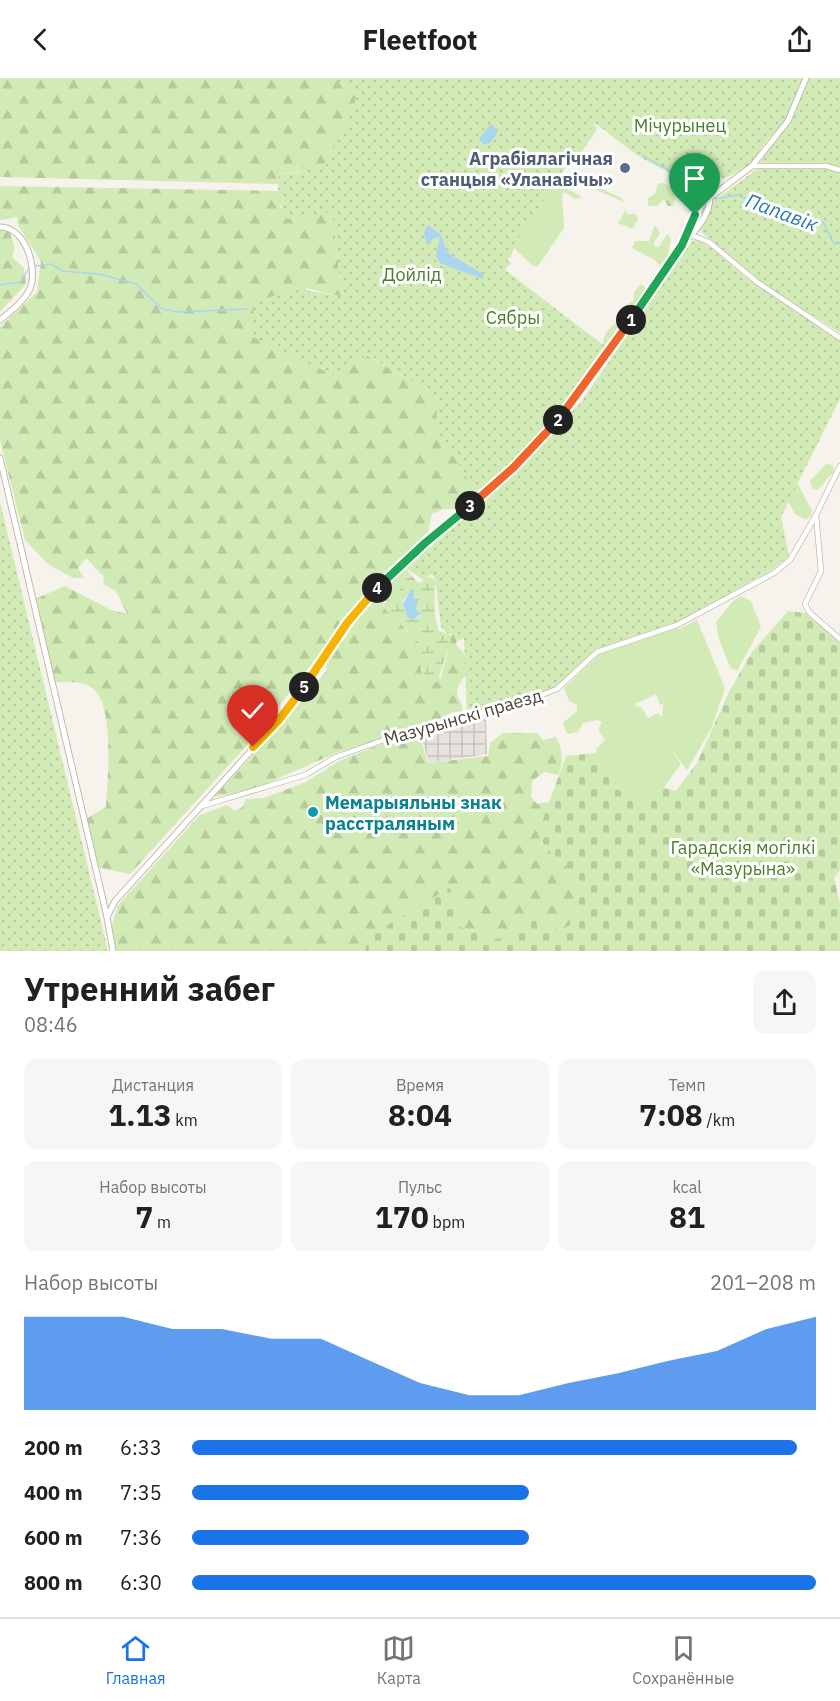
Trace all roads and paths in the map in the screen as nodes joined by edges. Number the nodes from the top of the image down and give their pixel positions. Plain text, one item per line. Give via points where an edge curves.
1 (806, 78) edge
2 (752, 166) junction
3 (840, 170) edge
4 (0, 227) edge
5 (689, 233) junction
6 (0, 320) edge
7 (840, 338) edge
8 (0, 458) edge
9 (840, 466) edge
10 (816, 516) junction
11 (840, 639) edge
12 (202, 806) junction
13 (102, 897) junction
14 (114, 901) junction
15 (107, 917) junction
16 (113, 951) edge

1 - 2 street via 788,121
2 - 3 street via 826,166
2 - 5 street via 710,197 710,206
4 - 6 street via 10,227 19,234 32,265 32,285
5 - 7 street via 709,242 757,282
5 - 12 street via 565,414 494,487 425,543 374,592 334,641 290,706
8 - 13 street
9 - 10 street, Мазурынскі праезд
10 - 11 street via 821,571 805,604 808,612
10 - 12 street, Мазурынскі праезд via 790,560 774,573 677,625 597,652 557,689 526,701 406,732 336,757 296,778
12 - 14 street
13 - 14 street
13 - 15 street
14 - 15 street
15 - 16 street

